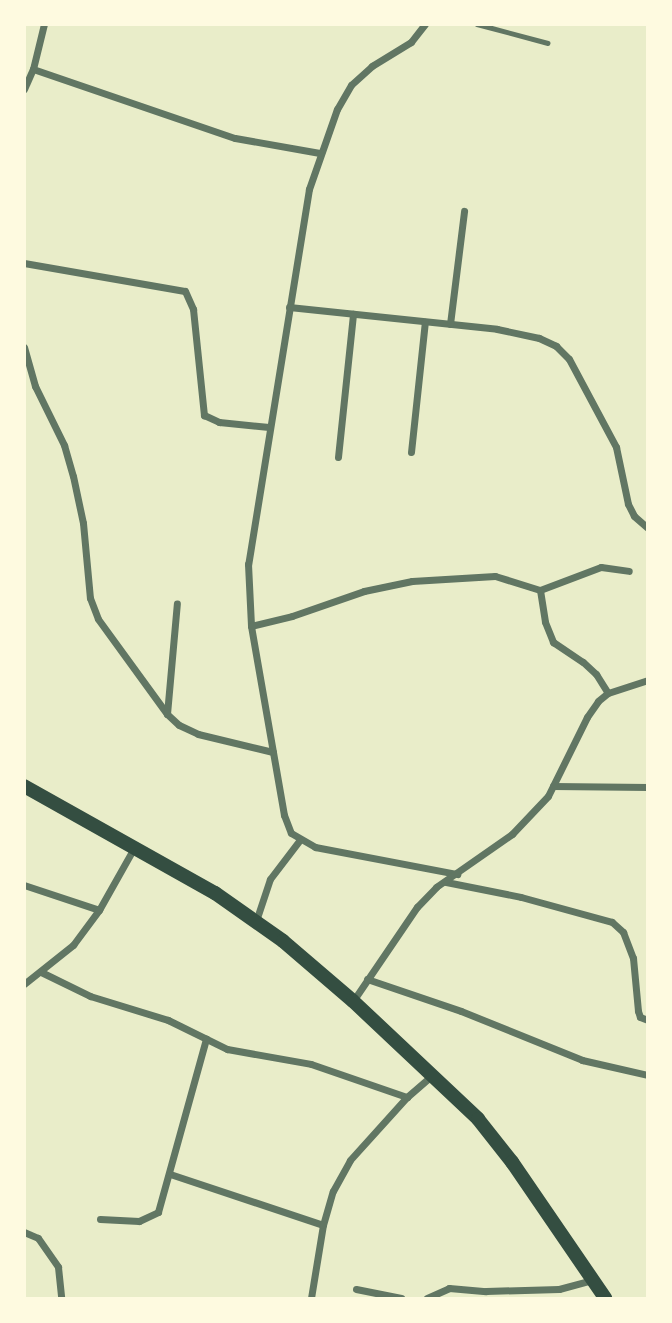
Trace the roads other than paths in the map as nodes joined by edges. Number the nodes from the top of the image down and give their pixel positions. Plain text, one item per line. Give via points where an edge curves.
1 (44, 24) edge
2 (425, 24) edge
3 (477, 24) edge
4 (548, 43) dead end
5 (33, 69) junction
6 (24, 89) edge
7 (320, 153) junction
8 (464, 211) dead end
9 (24, 263) edge
10 (289, 307) junction
11 (353, 314) junction
12 (425, 322) junction
13 (450, 324) junction
14 (24, 347) edge
15 (269, 427) junction
16 (411, 452) dead end
17 (338, 457) dead end
18 (648, 528) edge
19 (629, 571) dead end
20 (540, 590) junction
21 (177, 603) dead end
22 (251, 626) junction
23 (648, 680) edge
24 (608, 693) junction
25 (167, 715) junction
26 (273, 752) junction
27 (24, 786) edge
28 (553, 786) junction
29 (648, 787) edge
30 (299, 841) junction
31 (134, 848) junction
32 (457, 874) junction
33 (445, 882) junction
34 (24, 885) edge
35 (99, 910) junction
36 (256, 922) junction
37 (41, 972) junction
38 (367, 979) junction
39 (24, 984) edge
40 (353, 1001) junction
41 (648, 1020) edge
42 (206, 1040) junction
43 (433, 1074) junction
44 (648, 1075) edge
45 (407, 1097) junction
46 (170, 1174) junction
47 (100, 1219) dead end
48 (323, 1226) junction
49 (24, 1232) edge
50 (592, 1280) junction
51 (356, 1289) dead end
52 (487, 1295) edge
53 (61, 1298) edge
54 (311, 1298) edge
55 (401, 1298) edge
56 (431, 1298) edge
57 (604, 1298) edge

1 - 5 street
2 - 7 street via 411,42 351,85
3 - 4 lane
5 - 6 street
5 - 7 street via 235,138
7 - 10 street via 309,189
8 - 13 street
9 - 15 street via 185,291 193,309 204,415 219,422
10 - 11 street
10 - 15 street
11 - 12 street
11 - 17 street
12 - 13 street
12 - 16 street
13 - 18 street via 538,338 569,359 616,447 628,504
14 - 25 street via 35,386 64,445 73,476 90,598 98,619
15 - 22 street via 248,564
19 - 20 street via 601,567
20 - 22 street via 495,576 412,581
20 - 24 street via 553,642 596,674
21 - 25 street
22 - 26 street
23 - 24 street
24 - 28 street via 587,717
25 - 26 street via 198,734
26 - 30 street via 284,815 290,833
27 - 31 main road
28 - 29 street
28 - 32 street via 512,834
30 - 32 street
30 - 36 street via 270,879
31 - 35 street
31 - 36 main road via 215,893
32 - 33 street
33 - 38 street via 417,907
33 - 41 street via 612,922 623,932 633,958 638,1011
34 - 35 street
35 - 37 street via 73,945
36 - 40 main road
37 - 39 street
37 - 42 street via 90,996 168,1020
38 - 40 street
38 - 44 street via 582,1060
40 - 43 main road
42 - 45 street via 227,1049 311,1064
42 - 46 street
43 - 45 street
43 - 50 main road via 512,1162
45 - 48 street via 350,1160 333,1191
46 - 47 street via 158,1212 150,1218
46 - 48 street
48 - 54 street
49 - 53 street via 38,1238 58,1268
50 - 52 street via 559,1289
50 - 57 main road
51 - 55 street
52 - 56 street via 449,1288

